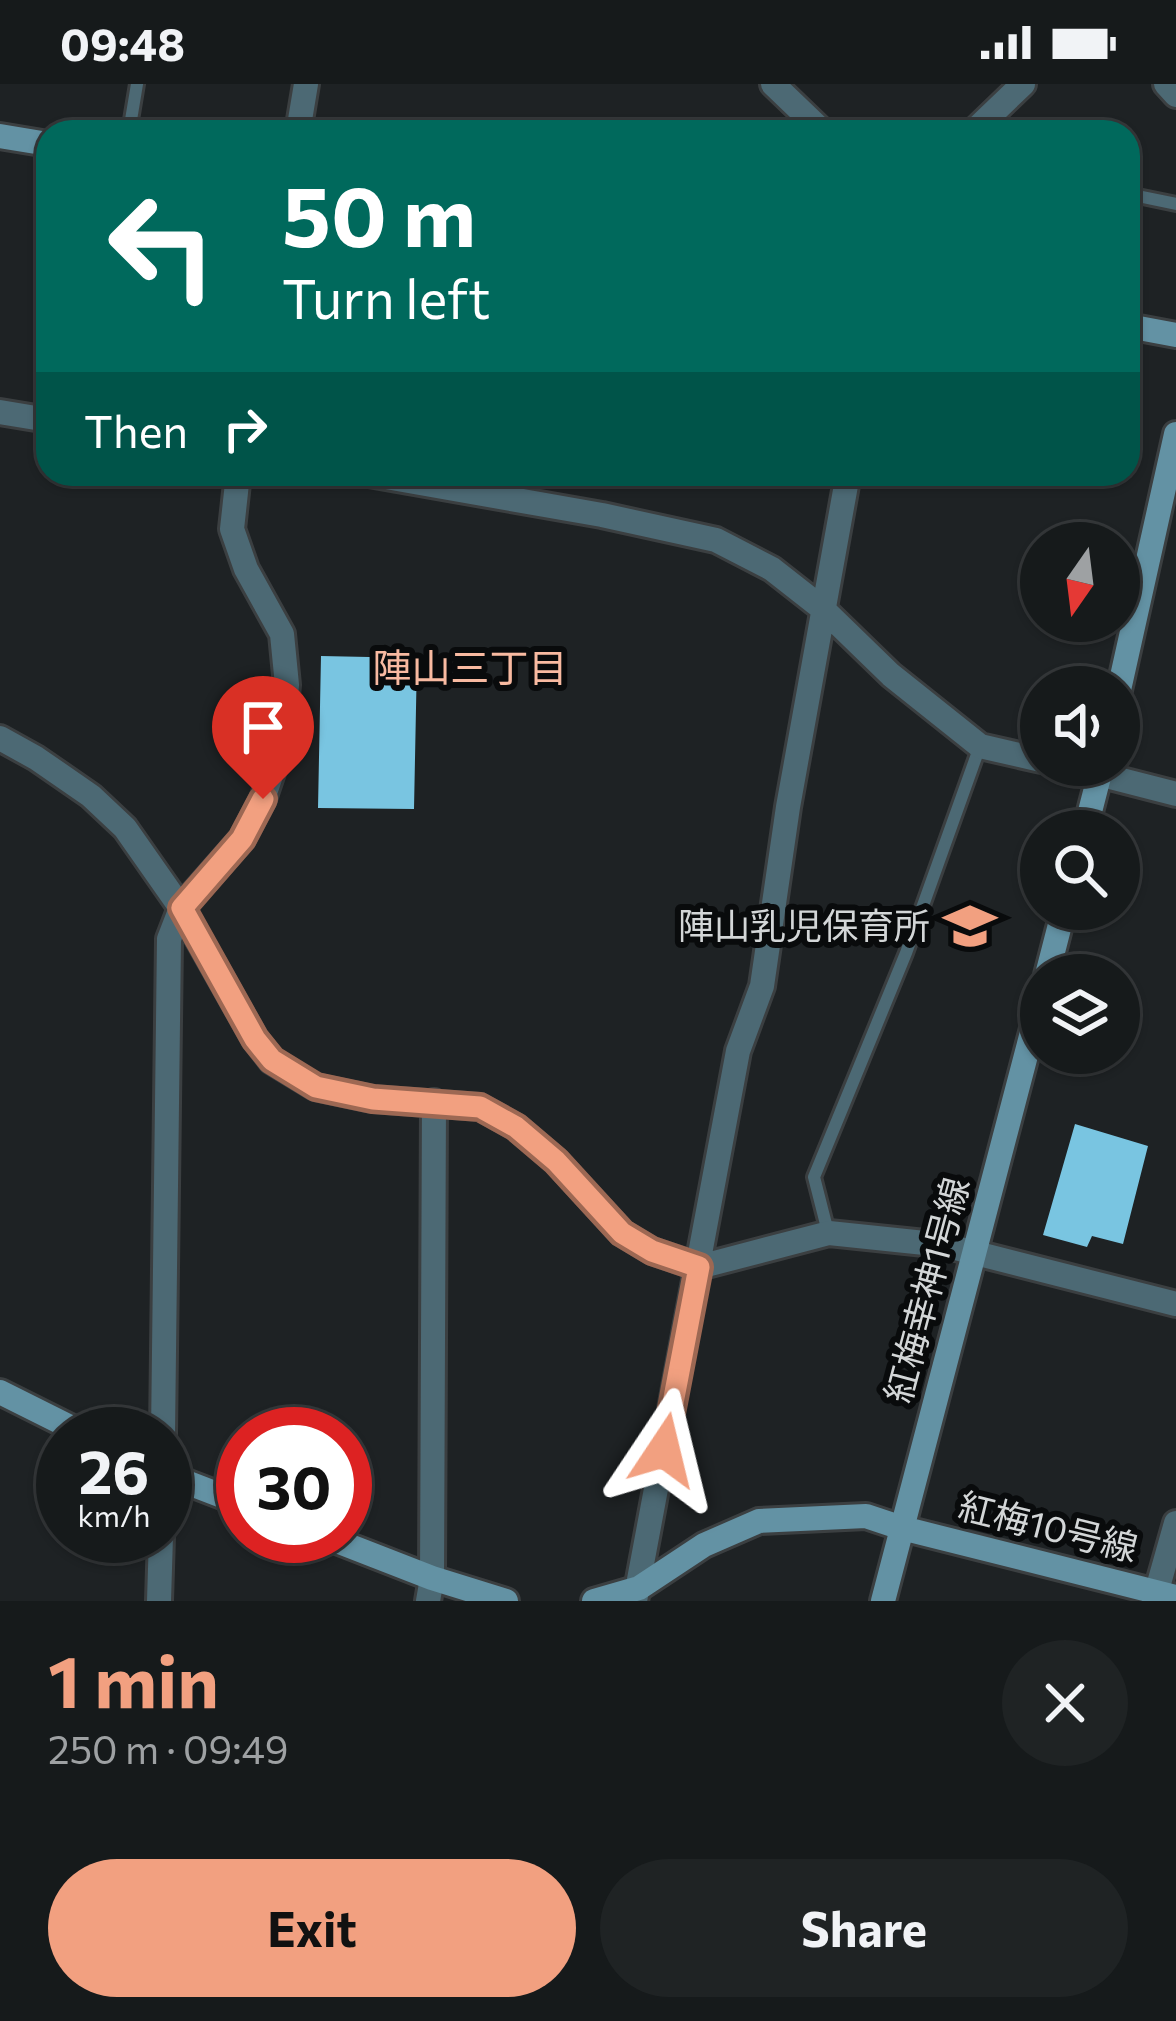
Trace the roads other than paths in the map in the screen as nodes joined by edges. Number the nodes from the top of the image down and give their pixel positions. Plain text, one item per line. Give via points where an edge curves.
1 (137, 84) edge
2 (306, 84) edge
3 (773, 84) edge
4 (1023, 84) edge
5 (1166, 84) edge
6 (1176, 95) edge
7 (131, 120) edge
8 (300, 120) edge
9 (810, 120) edge
10 (986, 120) edge
11 (0, 136) edge
12 (36, 142) edge
13 (1140, 197) edge
14 (1176, 205) edge
15 (1140, 328) edge
16 (1176, 335) edge
17 (0, 412) edge
18 (36, 418) edge
19 (1176, 434) edge
20 (237, 486) edge
21 (437, 486) edge
22 (846, 486) edge
23 (823, 609) junction
24 (1124, 666) edge
25 (0, 737) edge
26 (980, 746) junction
27 (1020, 755) edge
28 (1140, 782) edge
29 (1176, 794) edge
30 (182, 908) junction
31 (1021, 1074) edge
32 (434, 1102) junction
33 (829, 1233) junction
34 (973, 1254) junction
35 (699, 1267) junction
36 (1176, 1304) edge
37 (0, 1392) edge
38 (163, 1407) edge
39 (36, 1410) edge
40 (1176, 1523) edge
41 (902, 1528) junction
42 (372, 1560) edge
43 (160, 1563) edge
44 (430, 1590) edge
45 (637, 1595) edge
46 (1162, 1597) edge
47 (159, 1601) edge
48 (506, 1601) edge
49 (594, 1601) edge
50 (883, 1601) edge

1 - 7 lane
2 - 8 street
3 - 9 street
4 - 10 street
5 - 6 street
11 - 12 street
13 - 14 lane
15 - 16 street
17 - 18 street
19 - 24 street
20 - 30 street via 232,529 282,634 281,746 242,839
21 - 23 street via 716,540
22 - 23 street
23 - 26 street
23 - 35 street via 762,986 739,1051
25 - 30 street via 91,796 125,828
26 - 27 street
26 - 33 lane via 907,953 814,1177
28 - 29 street
30 - 32 street via 272,1060 316,1087
30 - 38 street via 169,939
31 - 34 street, 紅梅幸神1号線
32 - 35 street via 480,1107 516,1127 622,1233
32 - 44 street
33 - 34 street
33 - 35 street
34 - 36 street
34 - 41 street, 紅梅幸神1号線
35 - 45 street
37 - 39 street
40 - 46 street
41 - 45 street, 紅梅10号線 via 866,1516 759,1521 704,1545
41 - 46 street, 紅梅10号線
41 - 50 street, 紅梅幸神1号線
42 - 44 street
43 - 47 street
44 - 48 street
45 - 49 street, 紅梅10号線

